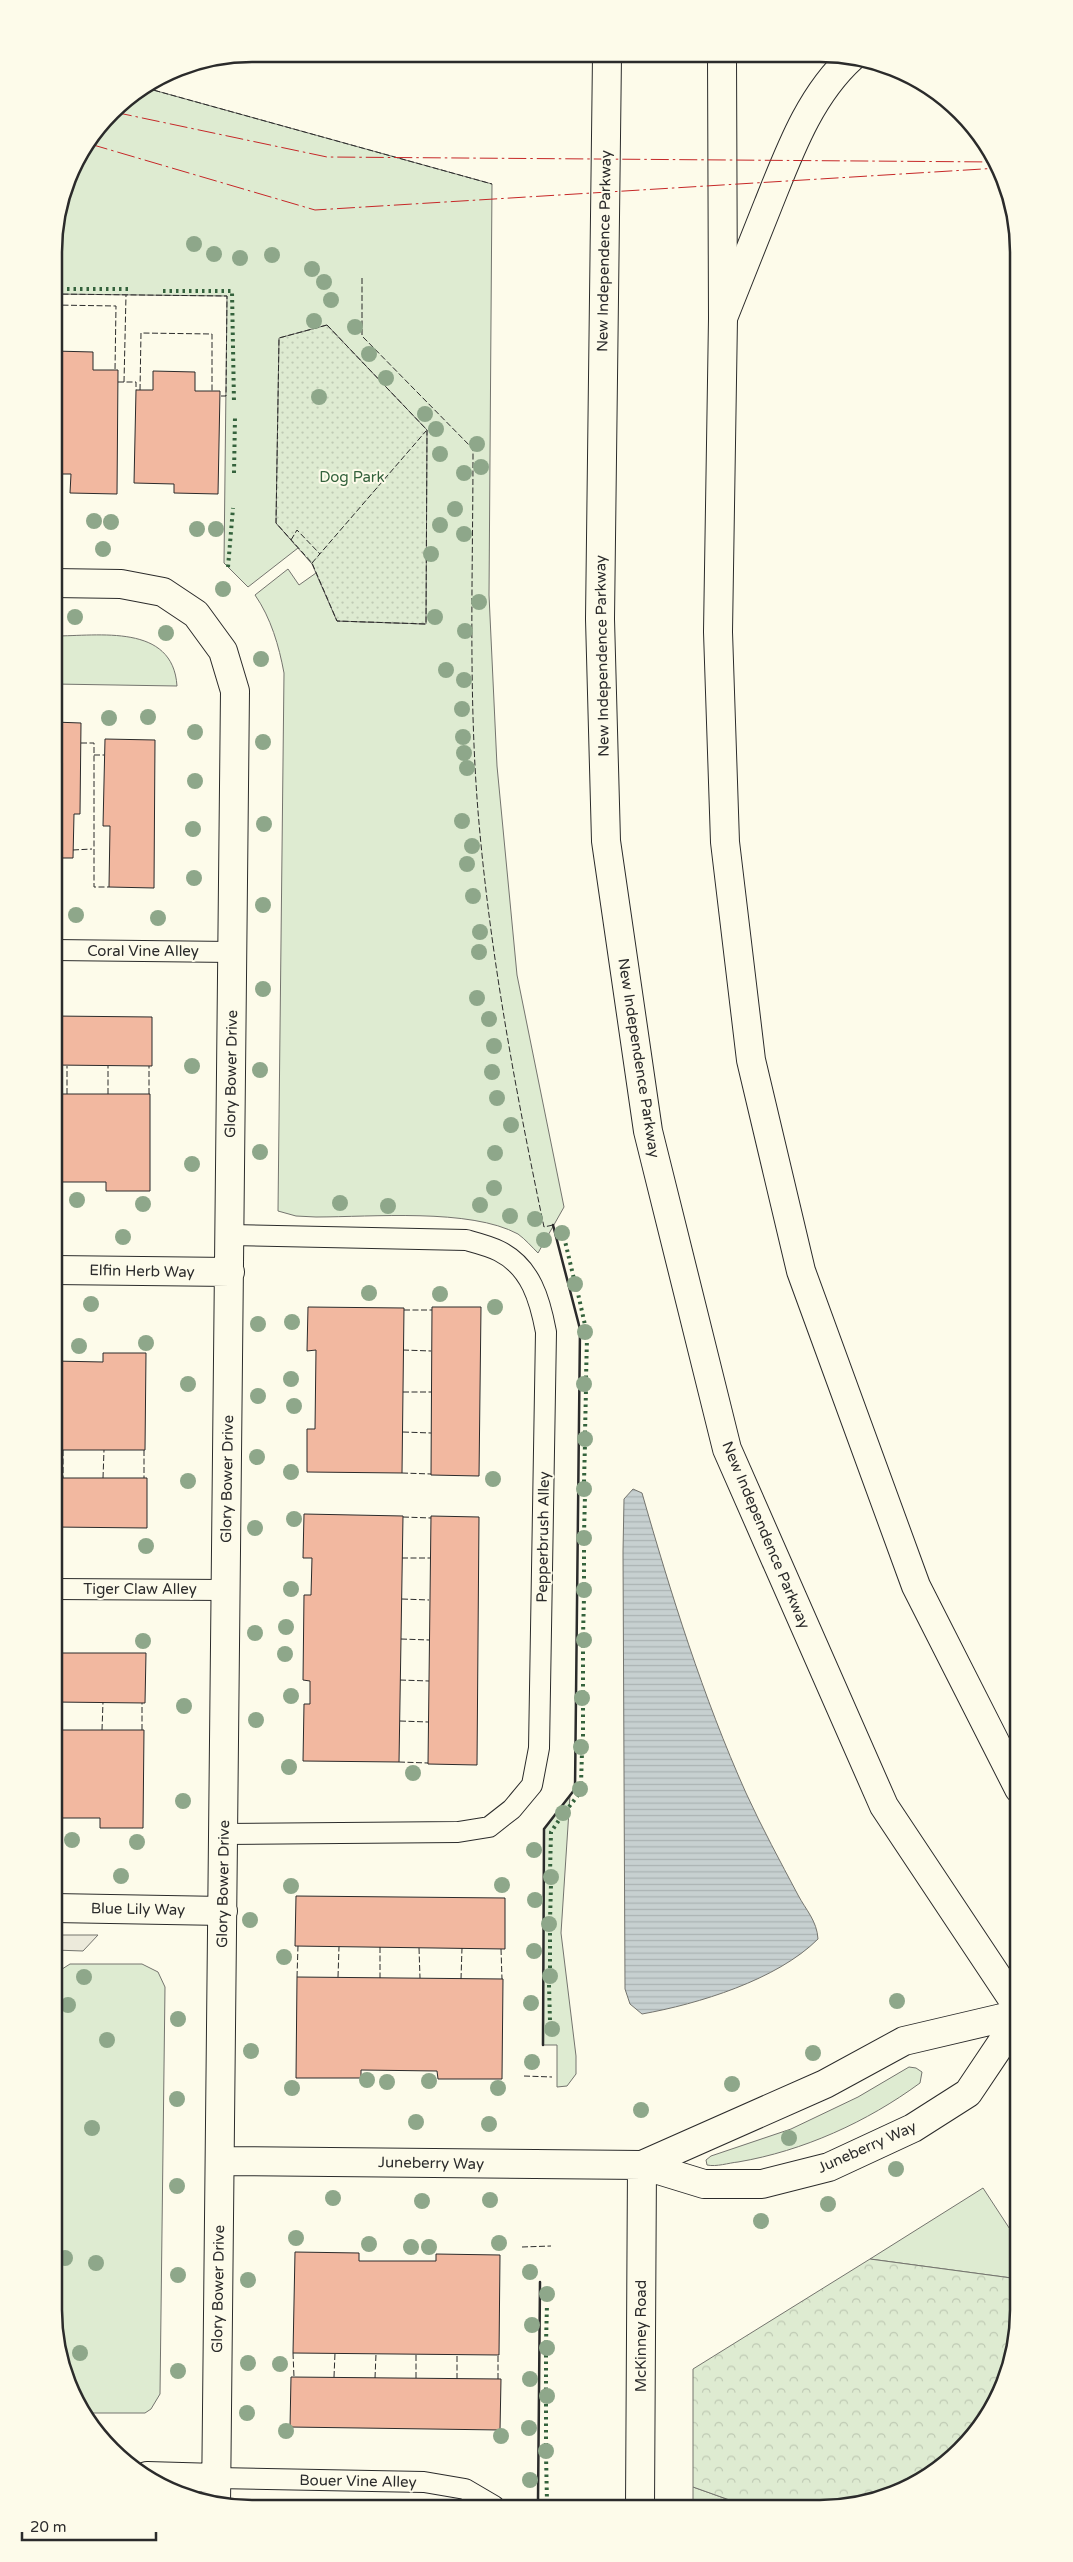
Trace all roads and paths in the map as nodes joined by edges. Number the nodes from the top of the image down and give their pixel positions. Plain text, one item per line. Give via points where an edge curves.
1 (607, 63) edge
2 (722, 63) edge
3 (847, 64) edge
4 (723, 318) junction
5 (62, 583) edge
6 (62, 950) edge
7 (232, 952) junction
8 (230, 1235) junction
9 (62, 1270) edge
10 (230, 1272) junction
11 (62, 1588) edge
12 (226, 1590) junction
13 (1011, 1773) edge
14 (224, 1834) junction
15 (62, 1908) edge
16 (223, 1911) junction
17 (1011, 1997) edge
18 (1011, 2018) edge
19 (1011, 2028) edge
20 (220, 2161) junction
21 (642, 2165) junction
22 (170, 2481) edge
23 (217, 2491) edge
24 (484, 2500) edge
25 (640, 2500) edge

1 - 17 main road, New Independence Parkway via 600,619 606,841 648,1131 727,1449 884,1806
2 - 4 main road
3 - 4 main road via 804,119
4 - 13 main road via 718,632 724,842 751,1060 801,1271 913,1577
5 - 7 main road, Glory Bower Drive via 121,584 163,592 196,614 223,651 235,691
6 - 7 lane, Coral Vine Alley
7 - 8 main road, Glory Bower Drive
8 - 10 main road, Glory Bower Drive
8 - 14 lane, Pepperbrush Alley via 466,1240 500,1251 526,1272 540,1299 546,1332 539,1748 532,1786 512,1809 489,1826 458,1832
9 - 10 main road, Elfin Herb Way
10 - 12 main road, Glory Bower Drive
11 - 12 lane, Tiger Claw Alley
12 - 14 main road, Glory Bower Drive
14 - 16 main road, Glory Bower Drive
15 - 16 main road, Blue Lily Way
16 - 20 main road, Glory Bower Drive
18 - 21 main road, Juneberry Way via 904,2041 825,2084
19 - 21 main road, Juneberry Way via 968,2093 912,2128 829,2167 762,2184 704,2184
20 - 21 main road, Juneberry Way
20 - 23 main road, Glory Bower Drive
21 - 25 main road, McKinney Road
22 - 23 main road
23 - 24 lane, Bouer Vine Alley via 424,2482 465,2489

